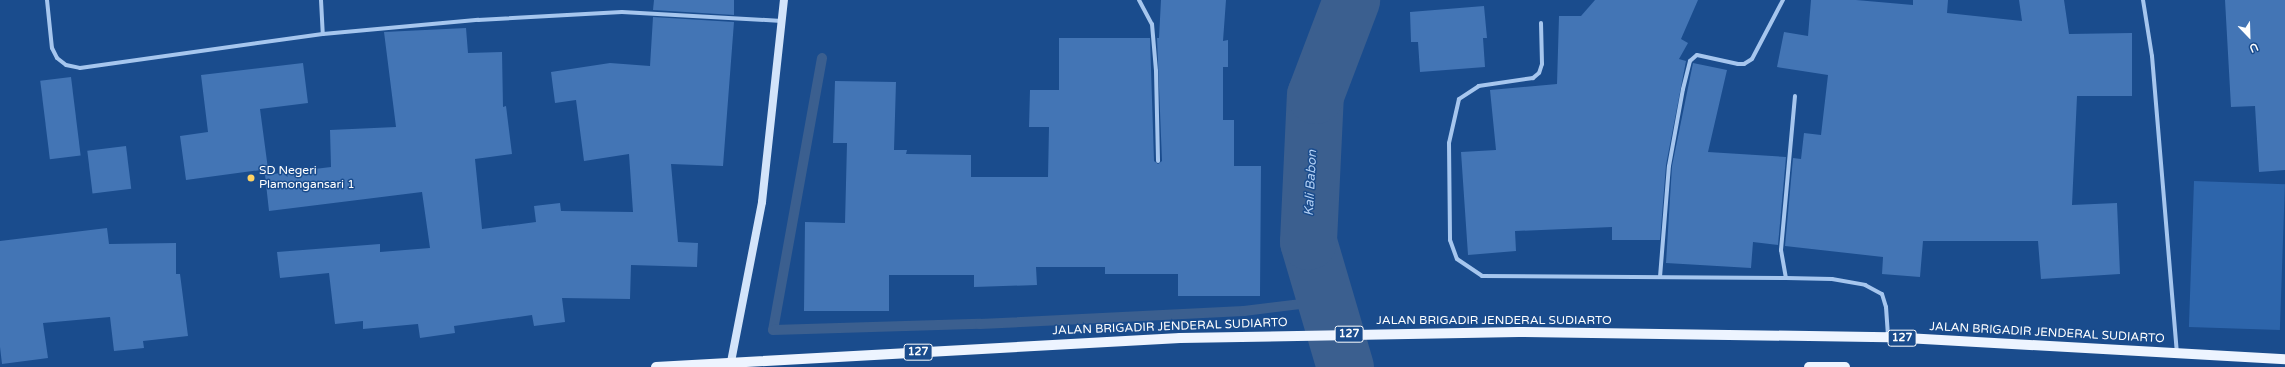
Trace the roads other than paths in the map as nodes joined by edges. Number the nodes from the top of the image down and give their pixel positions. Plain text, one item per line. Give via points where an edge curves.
1 (47, 0) edge
2 (321, 0) edge
3 (784, 0) edge
4 (1139, 0) edge
5 (1783, 0) edge
6 (2143, 0) edge
7 (782, 21) junction
8 (1541, 23) dead end
9 (323, 34) junction
10 (1794, 96) dead end
11 (1158, 161) dead end
12 (1660, 277) junction
13 (1786, 278) junction
14 (1888, 337) junction
15 (2177, 353) junction
16 (2285, 359) edge
17 (731, 364) edge
18 (656, 367) edge
19 (1809, 367) edge
20 (1845, 367) edge

1 - 9 street via 52,48 57,58 66,65 80,68
2 - 9 street
3 - 7 main road
4 - 11 street via 1152,24
5 - 12 street via 1752,59 1744,64 1738,64 1697,56 1690,61 1669,166
6 - 15 street via 2152,56
7 - 9 street via 622,12 478,20
7 - 17 main road via 762,202
8 - 12 street via 1542,64 1539,74 1533,78 1479,86 1459,99 1449,143 1450,240 1457,259 1482,276
10 - 13 street via 1781,250
12 - 13 street
13 - 14 street via 1832,279 1865,285 1882,294 1886,307
14 - 15 main road, JALAN BRIGADIR JENDERAL SUDIARTO / 127
14 - 17 main road, JALAN BRIGADIR JENDERAL SUDIARTO / 127 via 1519,332 1180,338
15 - 16 main road, JALAN BRIGADIR JENDERAL SUDIARTO / 127
17 - 18 main road, JALAN BRIGADIR JENDERAL SUDIARTO / 127
19 - 20 main road

